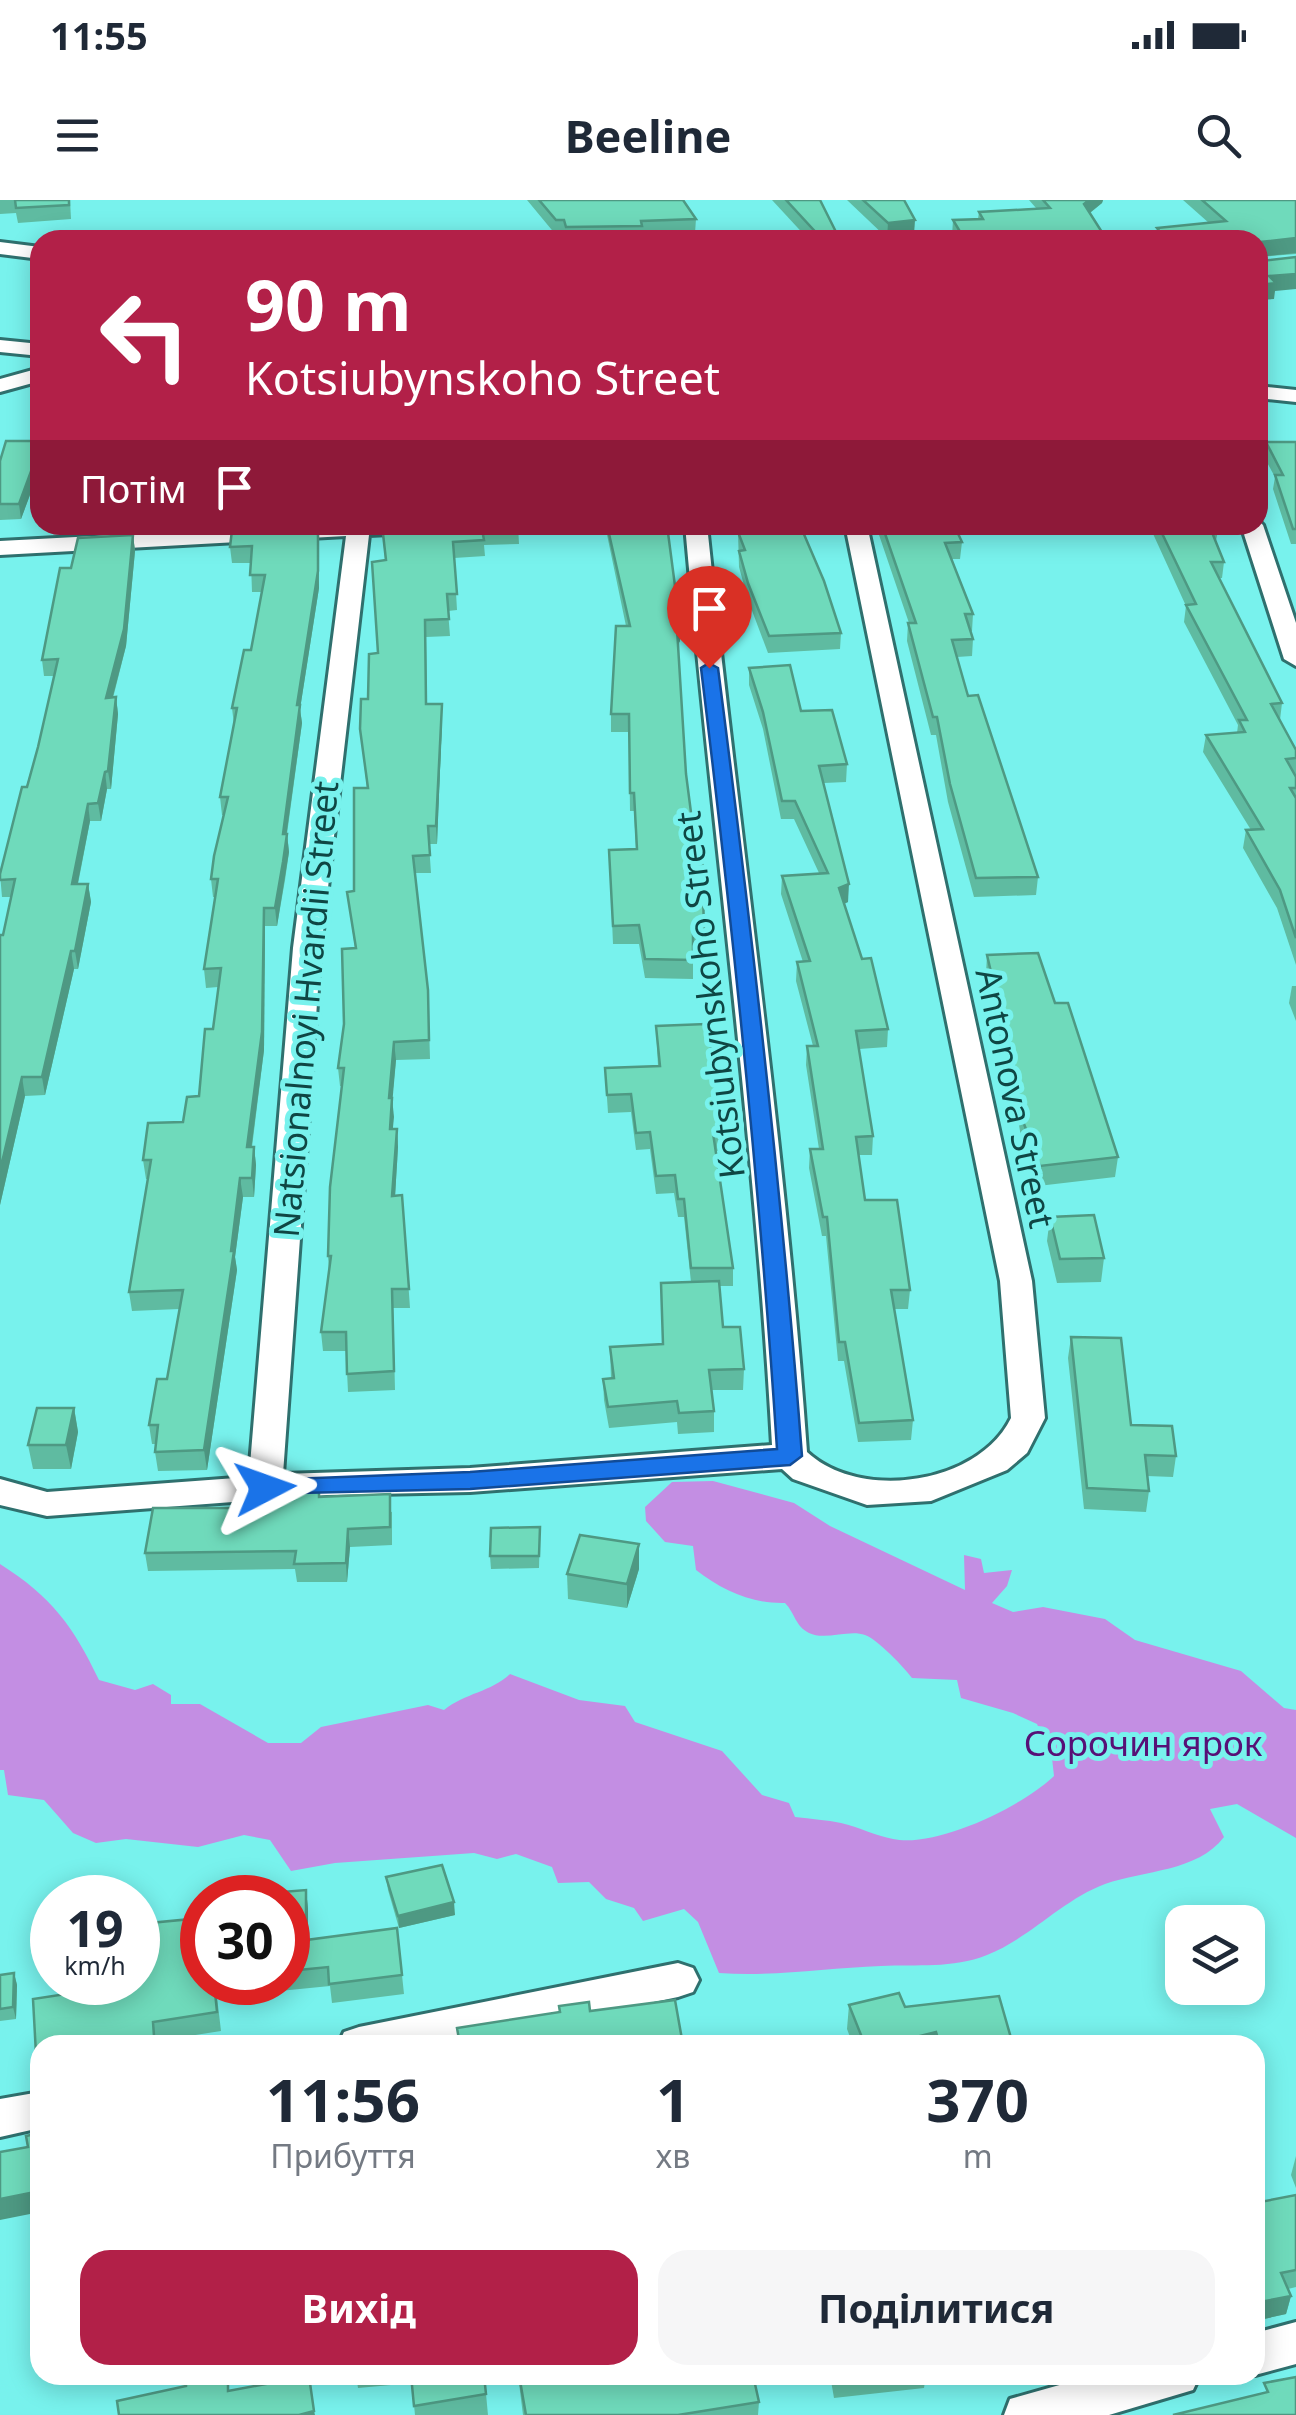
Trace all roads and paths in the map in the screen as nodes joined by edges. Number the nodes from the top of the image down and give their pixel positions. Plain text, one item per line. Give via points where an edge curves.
1 (0, 248) edge
2 (30, 252) edge
3 (0, 346) edge
4 (30, 349) edge
5 (0, 367) edge
6 (30, 377) edge
7 (0, 386) edge
8 (1268, 393) edge
9 (1293, 397) edge
10 (1272, 416) dead end
11 (1296, 417) edge
12 (259, 535) edge
13 (357, 535) edge
14 (697, 535) edge
15 (858, 535) edge
16 (1255, 535) edge
17 (0, 548) edge
18 (1296, 658) edge
19 (790, 1456) junction
20 (265, 1488) junction
21 (0, 1491) edge
22 (678, 1980) dead end
23 (408, 2035) edge
24 (30, 2112) edge
25 (0, 2118) edge
26 (1296, 2344) edge
27 (1265, 2352) edge
28 (1140, 2385) edge
29 (1027, 2415) edge

1 - 2 street
3 - 4 street
5 - 7 street
6 - 7 street
8 - 9 street
10 - 11 street
12 - 17 street
13 - 20 street, Natsionalnoyi Hvardii Street via 307,948
14 - 19 street, Kotsiubynskoho Street via 776,1247
15 - 19 street, Antonova Street via 1016,1280 1028,1418 1015,1444 995,1462 931,1490 867,1493 805,1470
16 - 18 street
19 - 20 street
20 - 21 street via 46,1504
22 - 23 street
24 - 25 street
26 - 27 street
28 - 29 street

